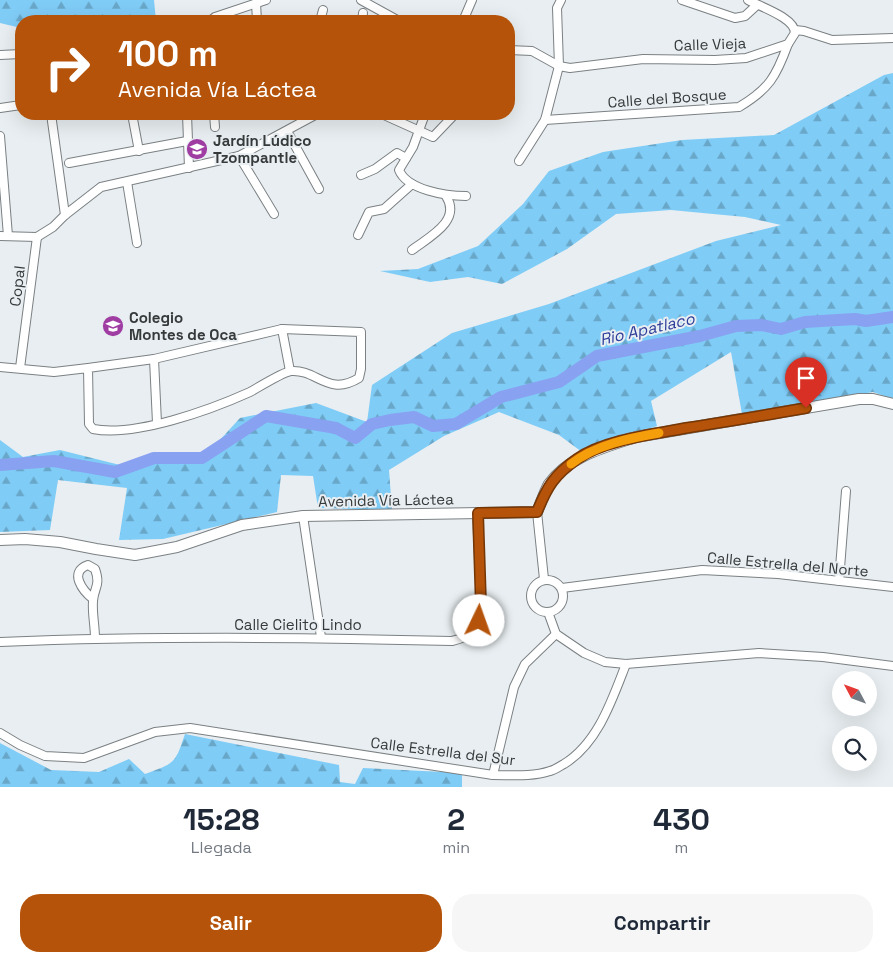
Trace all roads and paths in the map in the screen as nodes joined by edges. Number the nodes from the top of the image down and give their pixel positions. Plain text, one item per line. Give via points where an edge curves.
1 (266, 0) edge
2 (361, 0) edge
3 (472, 0) edge
4 (561, 0) edge
5 (682, 0) edge
6 (748, 0) edge
7 (256, 3) junction
8 (757, 5) junction
9 (323, 10) dead end
10 (221, 15) edge
11 (257, 15) edge
12 (322, 15) edge
13 (382, 15) edge
14 (466, 15) edge
15 (796, 30) junction
16 (893, 38) edge
17 (788, 44) junction
18 (515, 50) edge
19 (15, 54) edge
20 (0, 55) edge
21 (559, 66) junction
22 (15, 106) edge
23 (0, 108) edge
24 (52, 120) edge
25 (133, 120) edge
26 (187, 120) edge
27 (214, 120) edge
28 (306, 120) edge
29 (395, 120) edge
30 (424, 120) edge
31 (450, 120) edge
32 (545, 120) junction
33 (215, 127) dead end
34 (287, 131) junction
35 (419, 131) junction
36 (0, 136) edge
37 (188, 141) junction
38 (140, 151) junction
39 (239, 156) junction
40 (406, 158) junction
41 (519, 161) dead end
42 (69, 163) dead end
43 (189, 168) junction
44 (361, 175) dead end
45 (127, 182) junction
46 (412, 184) junction
47 (319, 189) dead end
48 (446, 196) junction
49 (466, 196) dead end
50 (274, 214) dead end
51 (65, 215) junction
52 (358, 235) dead end
53 (4, 236) edge
54 (37, 237) junction
55 (137, 243) dead end
56 (412, 250) dead end
57 (282, 328) junction
58 (154, 359) junction
59 (0, 367) edge
60 (20, 368) junction
61 (88, 368) junction
62 (290, 371) junction
63 (893, 404) edge
64 (157, 423) junction
65 (846, 491) dead end
66 (537, 512) junction
67 (478, 513) junction
68 (303, 516) junction
69 (0, 540) edge
70 (544, 580) junction
71 (839, 581) junction
72 (893, 587) edge
73 (562, 588) junction
74 (93, 599) dead end
75 (548, 612) junction
76 (556, 634) junction
77 (321, 637) junction
78 (95, 638) junction
79 (0, 642) edge
80 (626, 664) junction
81 (893, 666) edge
82 (0, 733) edge
83 (493, 775) junction

1 - 7 street
2 - 13 street
3 - 14 street
4 - 21 street via 557,8
5 - 8 street via 735,18 745,16
6 - 8 street
7 - 10 street
7 - 11 street
8 - 15 street via 784,18
9 - 12 street
15 - 16 street via 832,40
15 - 17 street
17 - 21 street, Calle Vieja via 746,58 643,58
17 - 32 street, Calle del Bosque via 769,84 739,107
18 - 21 street via 532,51
19 - 20 street
21 - 32 street
22 - 23 street
24 - 51 street
25 - 38 street
26 - 37 street
27 - 33 street
28 - 34 street
29 - 35 street
30 - 35 street
31 - 35 street via 434,137
32 - 41 street
34 - 39 street
34 - 47 street
35 - 40 street
36 - 53 street
37 - 38 street
37 - 43 street
38 - 42 street
39 - 43 street
39 - 50 street
40 - 44 street via 397,153
40 - 46 street via 399,170 400,175
43 - 45 street
45 - 51 street via 101,187
45 - 55 street
46 - 48 street
46 - 52 street via 384,209 369,212
48 - 49 street
48 - 56 street via 451,213 445,224
51 - 54 street
53 - 54 street
54 - 60 street, Copal
57 - 58 street
57 - 62 street
57 - 62 street via 361,332 361,369 359,378 350,384 332,385
58 - 61 street
58 - 64 street
59 - 60 street
60 - 61 street via 54,372
61 - 64 street via 89,424 93,429 135,428
62 - 64 street via 225,403
63 - 66 street via 859,399 636,437 578,458 549,485
65 - 71 street
66 - 67 street, Avenida Vía Láctea
66 - 70 street
67 - 68 street, Avenida Vía Láctea
67 - 77 street, Calle Cielito Lindo via 481,606 479,621 466,638
68 - 69 street, Avenida Vía Láctea via 242,525 177,547 135,555 60,542
68 - 77 street
70 - 73 street via 554,581
70 - 75 street via 531,590 531,601 538,610
71 - 72 street, Calle Estrella del Norte
71 - 73 street, Calle Estrella del Norte via 702,570
73 - 75 street via 561,604
74 - 78 street
75 - 76 street
76 - 80 street via 584,654 604,662
76 - 83 street via 525,664 514,687
77 - 78 street, Calle Cielito Lindo
78 - 79 street, Calle Cielito Lindo
80 - 81 street via 759,653
80 - 83 street, Calle Estrella del Sur via 589,743 571,759 551,771
82 - 83 street, Calle Estrella del Sur via 45,756 84,758 155,732 190,728

